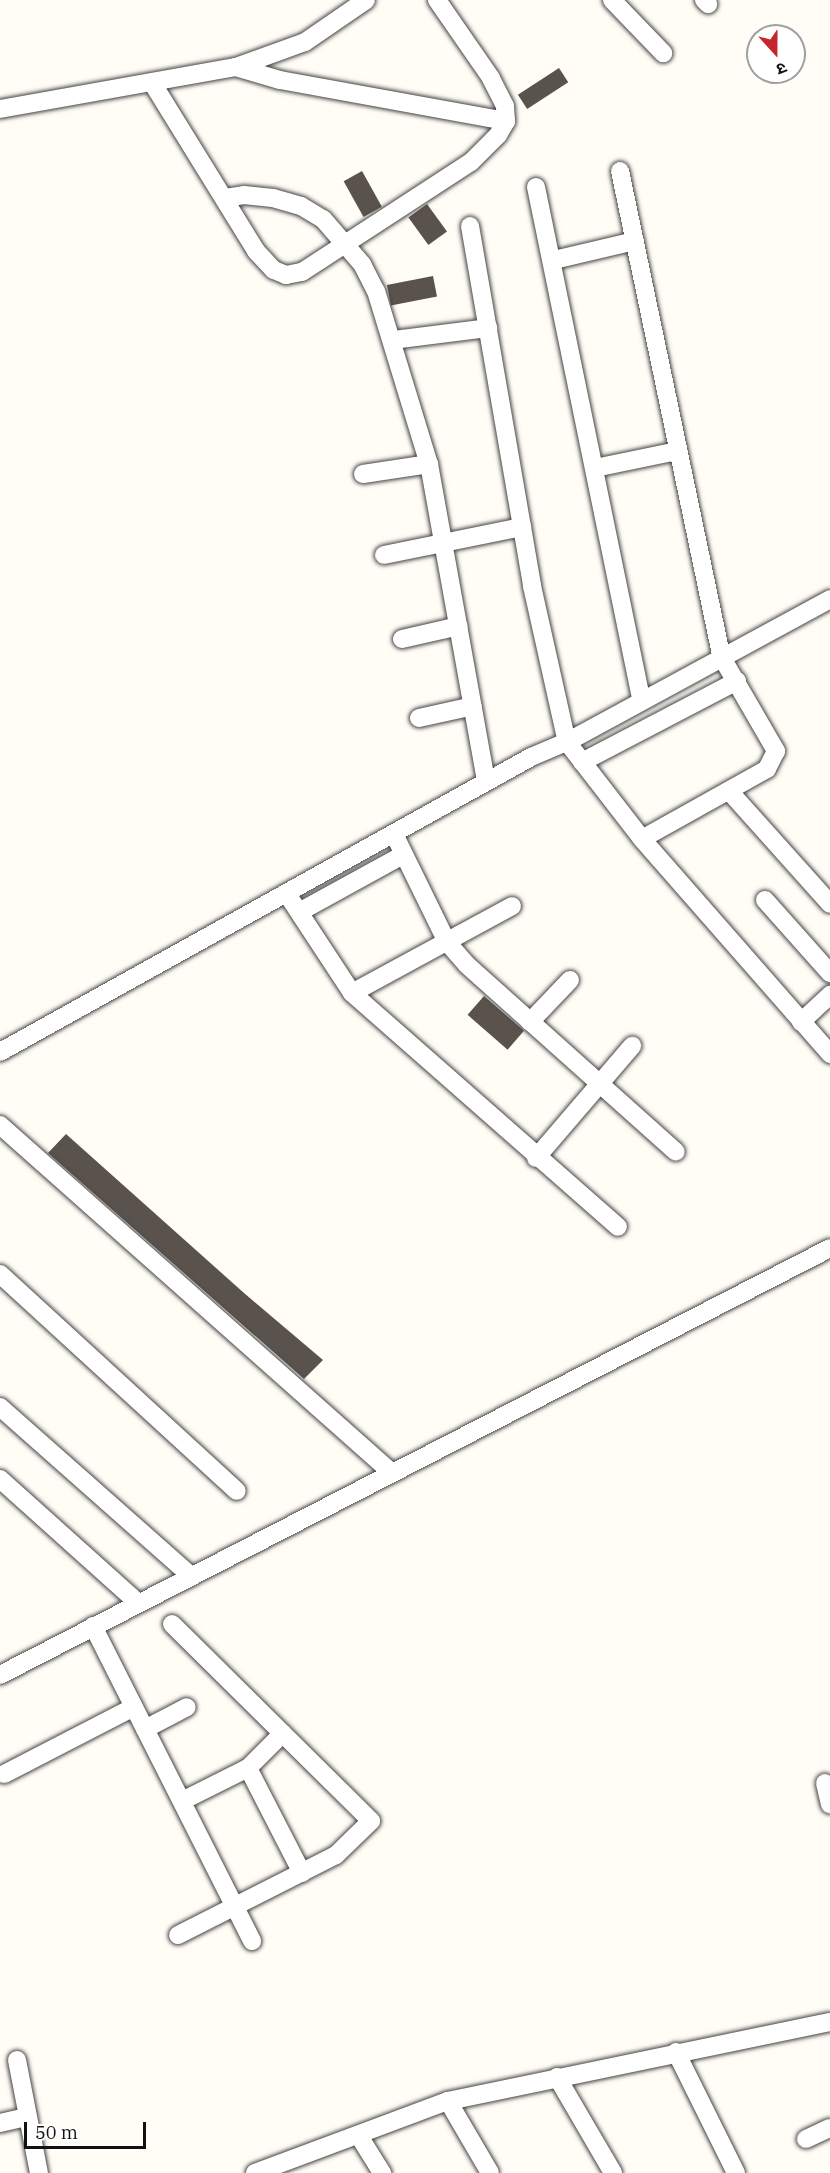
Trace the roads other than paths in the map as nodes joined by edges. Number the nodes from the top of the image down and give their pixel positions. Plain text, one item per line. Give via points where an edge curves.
1 (366, 0) edge
2 (436, 0) edge
3 (612, 0) edge
4 (663, 53) dead end
5 (236, 68) junction
6 (153, 84) junction
7 (0, 109) edge
8 (506, 121) junction
9 (620, 171) dead end
10 (536, 187) dead end
11 (225, 198) junction
12 (470, 226) dead end
13 (635, 241) junction
14 (345, 243) junction
15 (554, 260) junction
16 (488, 328) junction
17 (393, 340) junction
18 (677, 451) junction
19 (429, 464) junction
20 (595, 468) junction
21 (363, 474) dead end
22 (522, 527) junction
23 (444, 544) junction
24 (384, 555) dead end
25 (830, 598) edge
26 (459, 626) junction
27 (402, 639) dead end
28 (721, 657) junction
29 (737, 681) junction
30 (641, 698) junction
31 (473, 706) junction
32 (419, 718) dead end
33 (567, 742) junction
34 (582, 762) junction
35 (486, 782) junction
36 (730, 792) junction
37 (395, 836) junction
38 (642, 839) junction
39 (403, 855) junction
40 (287, 894) junction
41 (765, 900) dead end
42 (830, 904) edge
43 (512, 906) dead end
44 (301, 911) junction
45 (447, 942) junction
46 (830, 973) edge
47 (570, 980) dead end
48 (352, 993) junction
49 (830, 995) edge
50 (530, 1022) junction
51 (801, 1022) junction
52 (632, 1046) dead end
53 (0, 1052) edge
54 (830, 1054) edge
55 (598, 1085) junction
56 (0, 1125) edge
57 (676, 1152) dead end
58 (536, 1158) junction
59 (618, 1227) dead end
60 (830, 1248) edge
61 (0, 1274) edge
62 (0, 1407) edge
63 (391, 1472) junction
64 (0, 1479) edge
65 (237, 1491) dead end
66 (191, 1576) junction
67 (138, 1603) junction
68 (172, 1624) dead end
69 (93, 1626) junction
70 (0, 1675) edge
71 (134, 1707) junction
72 (187, 1707) dead end
73 (145, 1729) junction
74 (283, 1733) junction
75 (249, 1768) junction
76 (4, 1774) dead end
77 (825, 1783) dead end
78 (182, 1802) junction
79 (830, 1804) edge
80 (302, 1873) junction
81 (235, 1907) junction
82 (178, 1935) dead end
83 (252, 1941) dead end
84 (830, 2022) edge
85 (676, 2052) junction
86 (17, 2060) dead end
87 (557, 2077) junction
88 (448, 2101) junction
89 (26, 2117) junction
90 (0, 2123) edge
91 (830, 2128) edge
92 (359, 2136) junction
93 (806, 2139) dead end
94 (39, 2173) edge
95 (257, 2173) edge
96 (382, 2173) edge
97 (490, 2173) edge
98 (612, 2173) edge
99 (736, 2173) edge

1 - 5 street via 305,42
2 - 8 street via 491,78 505,106
3 - 4 street
5 - 6 street
5 - 8 street via 280,80
6 - 7 street
6 - 11 street
8 - 14 street via 498,135 471,162
9 - 13 street
10 - 15 street
11 - 14 street via 244,195 302,206 323,219
11 - 14 street via 256,251 280,273 302,272
12 - 16 street
13 - 15 street
13 - 18 street
14 - 17 street via 376,291
15 - 20 street
16 - 17 street
16 - 22 street
17 - 19 street via 405,393
18 - 20 street
18 - 28 street
19 - 21 street
19 - 23 street
20 - 30 street
22 - 23 street
22 - 33 street
23 - 24 street
23 - 26 street
25 - 28 street
26 - 27 street
26 - 31 street
28 - 29 street
28 - 30 street
29 - 34 street
29 - 36 street via 776,751 767,769
30 - 33 street
31 - 32 street
31 - 35 street
33 - 34 street
33 - 35 street
34 - 38 street
35 - 37 street
36 - 38 street
36 - 42 street
37 - 39 street
37 - 40 street
38 - 51 street
39 - 44 street
39 - 45 street
40 - 44 street
40 - 53 street
41 - 46 street
43 - 45 street
44 - 48 street
45 - 48 street
45 - 50 street
47 - 50 street
48 - 58 street
49 - 51 street
50 - 55 street
51 - 54 street
52 - 55 street
55 - 57 street
55 - 58 street
56 - 63 street
58 - 59 street
60 - 63 street
61 - 65 street
62 - 66 street
63 - 66 street
64 - 67 street
66 - 67 street
67 - 69 street
68 - 74 street
69 - 70 street
69 - 71 street
71 - 73 street
71 - 76 street
72 - 73 street
73 - 78 street
74 - 75 street
74 - 80 street via 371,1821 336,1855
75 - 78 street
75 - 80 street
77 - 79 street
78 - 81 street
80 - 81 street
81 - 82 street
81 - 83 street
84 - 85 street
85 - 87 street
85 - 99 street
86 - 89 street
87 - 88 street
87 - 98 street
88 - 92 street
88 - 97 street
89 - 90 street
89 - 94 street
91 - 93 street
92 - 95 street
92 - 96 street

